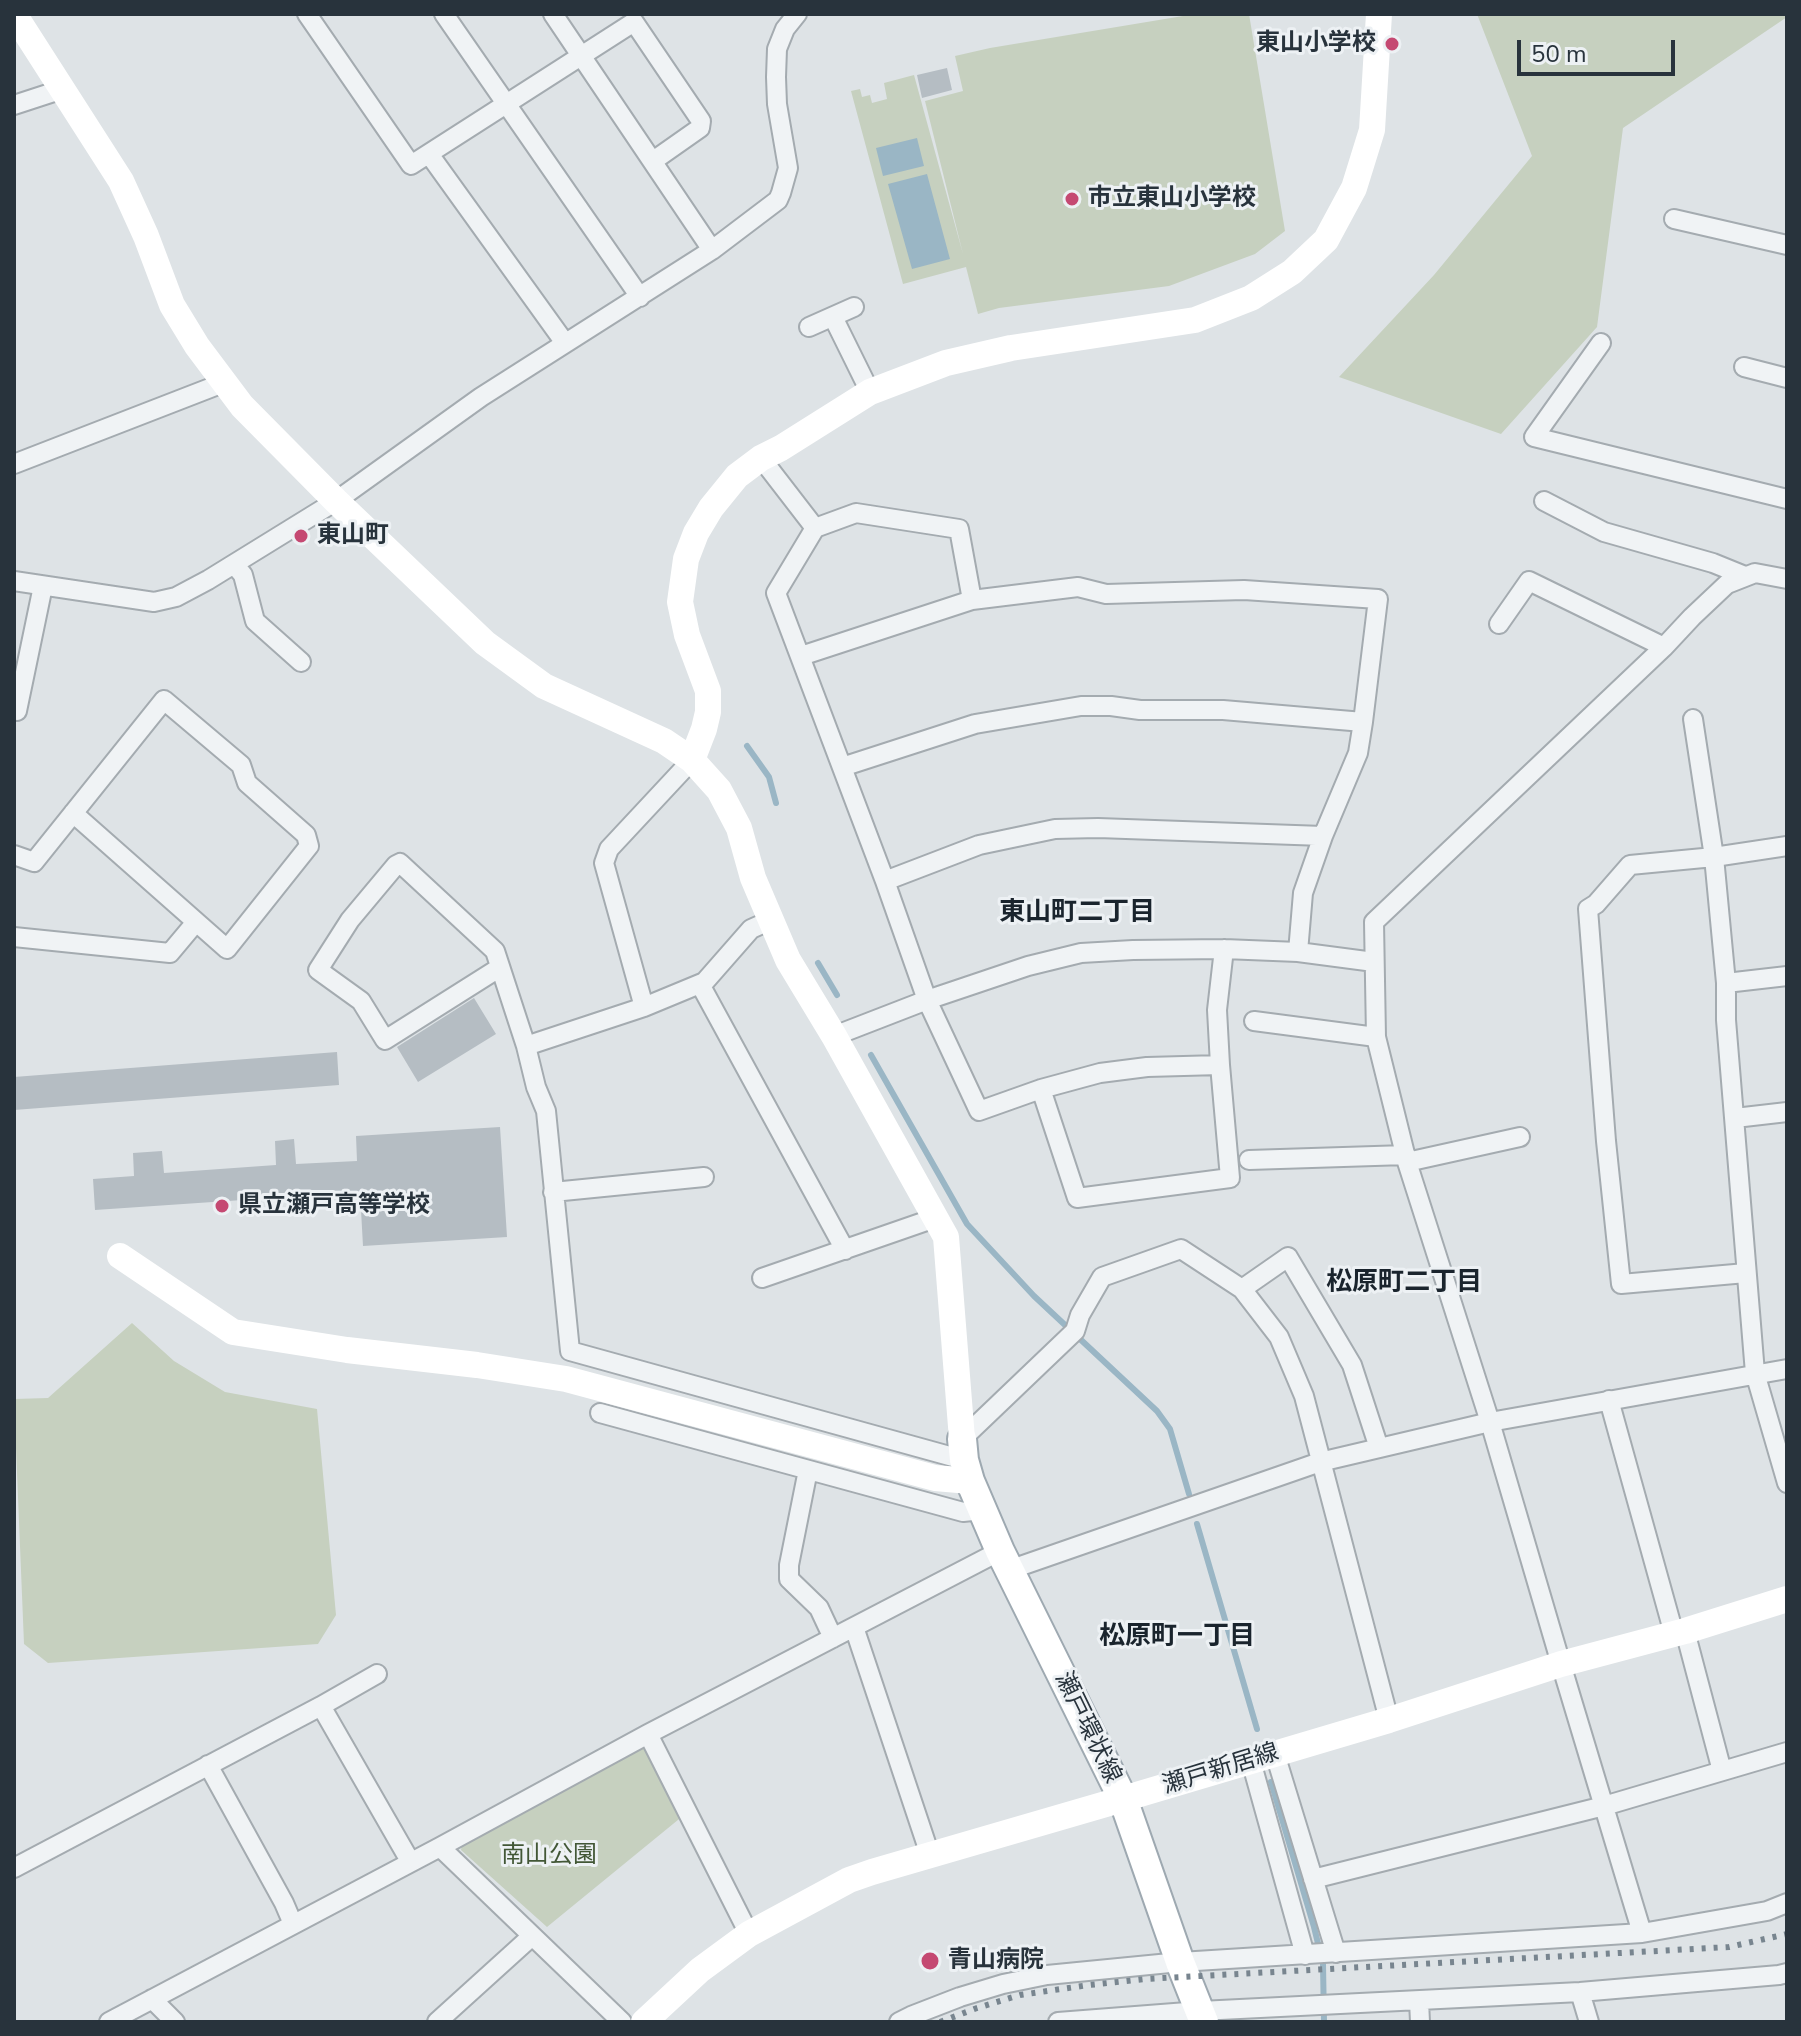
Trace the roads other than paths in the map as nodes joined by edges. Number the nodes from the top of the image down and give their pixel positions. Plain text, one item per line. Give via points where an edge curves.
1 (14, 14) edge
2 (307, 14) edge
3 (444, 14) edge
4 (553, 14) edge
5 (797, 14) edge
6 (1379, 14) edge
7 (581, 55) junction
8 (63, 89) junction
9 (505, 103) junction
10 (14, 105) edge
11 (429, 154) junction
12 (653, 161) junction
13 (1674, 219) dead end
14 (1787, 245) edge
15 (712, 250) junction
16 (640, 297) junction
17 (854, 307) dead end
18 (833, 317) junction
19 (809, 327) dead end
20 (565, 343) junction
21 (1601, 343) dead end
22 (1744, 367) dead end
23 (1787, 378) edge
24 (223, 383) junction
25 (870, 392) junction
26 (761, 458) junction
27 (14, 464) edge
28 (1787, 499) edge
29 (336, 501) junction
30 (1544, 501) dead end
31 (815, 528) junction
32 (234, 564) junction
33 (1745, 576) junction
34 (1787, 579) edge
35 (14, 581) edge
36 (43, 586) junction
37 (972, 600) junction
38 (1499, 624) dead end
39 (1664, 647) junction
40 (801, 656) junction
41 (301, 662) dead end
42 (14, 710) edge
43 (1693, 719) dead end
44 (1363, 722) junction
45 (692, 760) junction
46 (842, 767) junction
47 (73, 813) junction
48 (1323, 836) junction
49 (1787, 846) edge
50 (14, 855) edge
51 (1714, 857) junction
52 (885, 881) junction
53 (771, 920) junction
54 (196, 922) junction
55 (14, 937) edge
56 (1224, 949) junction
57 (1298, 952) junction
58 (1374, 962) junction
59 (499, 968) junction
60 (1787, 976) edge
61 (1726, 983) junction
62 (701, 986) junction
63 (927, 1000) junction
64 (644, 1007) junction
65 (1254, 1021) dead end
66 (834, 1036) junction
67 (1376, 1037) junction
68 (526, 1046) junction
69 (1220, 1065) junction
70 (1041, 1089) junction
71 (1787, 1112) edge
72 (1735, 1118) junction
73 (1520, 1137) dead end
74 (1407, 1158) junction
75 (1249, 1160) dead end
76 (704, 1177) dead end
77 (553, 1192) junction
78 (935, 1218) junction
79 (845, 1250) junction
80 (120, 1256) dead end
81 (1746, 1273) junction
82 (762, 1278) dead end
83 (1242, 1289) junction
84 (1787, 1369) edge
85 (1755, 1373) junction
86 (1609, 1400) junction
87 (600, 1413) dead end
88 (1490, 1422) junction
89 (1379, 1448) junction
90 (966, 1460) junction
91 (1320, 1462) junction
92 (808, 1470) junction
93 (1787, 1483) edge
94 (982, 1510) junction
95 (1004, 1560) junction
96 (1787, 1599) edge
97 (854, 1627) junction
98 (1679, 1632) junction
99 (833, 1638) junction
100 (1561, 1664) junction
101 (377, 1674) dead end
102 (321, 1706) junction
103 (1389, 1720) junction
104 (648, 1734) junction
105 (1787, 1752) edge
106 (1263, 1758) junction
107 (208, 1765) junction
108 (1722, 1771) junction
109 (1123, 1799) junction
110 (1604, 1806) junction
111 (440, 1847) junction
112 (930, 1855) junction
113 (410, 1861) junction
114 (14, 1868) edge
115 (1313, 1879) junction
116 (1787, 1903) edge
117 (293, 1924) junction
118 (1642, 1933) junction
119 (749, 1934) junction
120 (532, 1936) junction
121 (1335, 1953) junction
122 (1309, 1955) junction
123 (1180, 1962) junction
124 (1787, 1973) edge
125 (1580, 1992) junction
126 (152, 1999) junction
127 (1419, 2001) junction
128 (1202, 2017) edge
129 (109, 2022) edge
130 (175, 2022) edge
131 (437, 2022) edge
132 (622, 2022) edge
133 (644, 2022) edge
134 (899, 2022) edge
135 (1058, 2022) edge
136 (1420, 2022) edge
137 (1589, 2022) edge

1 - 8 street
2 - 11 street via 411,165
3 - 9 street
4 - 7 street
5 - 15 street via 777,49 777,104 788,168 781,193
6 - 25 street via 1372,130 1354,188 1326,240 1292,272 1251,298 1195,320 1011,348 946,363
7 - 9 street
7 - 12 street
7 - 12 street via 634,22 701,121 700,128
8 - 10 street
8 - 24 street via 121,181 172,305
9 - 11 street
9 - 16 street
11 - 20 street
12 - 15 street
13 - 14 street
15 - 16 street
16 - 20 street
17 - 18 street
18 - 19 street
18 - 25 street
20 - 29 street
21 - 28 street via 1534,437
22 - 23 street
24 - 27 street
24 - 29 street
25 - 26 street
26 - 31 street
26 - 45 street via 737,476 711,508 686,559 680,602 708,691 708,712
29 - 32 street
29 - 45 street via 485,643 520,669
30 - 33 street via 1604,532
31 - 37 street via 856,513 959,529
31 - 40 street via 776,593
32 - 36 street via 176,597 154,602
32 - 41 street via 243,575 255,621
33 - 34 street
33 - 39 street via 1727,584
35 - 36 street
36 - 42 street
37 - 40 street
37 - 44 street via 1078,587 1106,594 1244,590 1378,599
38 - 39 street via 1529,581
39 - 58 street via 1374,922
40 - 46 street
43 - 51 street
44 - 46 street via 1223,710 1081,706 975,724
44 - 48 street via 1358,753
45 - 53 street via 719,790 739,828
45 - 64 street via 609,849 604,863
46 - 52 street
47 - 50 street via 34,862
47 - 54 street
47 - 54 street via 164,700 241,765 247,783 306,835 309,846 227,949
48 - 52 street via 1055,829 979,845
48 - 57 street via 1303,893
49 - 51 street
51 - 61 street
51 - 81 street via 1630,865 1588,909 1590,947 1621,1284
52 - 63 street
53 - 62 street via 751,929
53 - 66 street via 788,960
54 - 55 street via 170,953
56 - 57 street
56 - 63 street via 1081,953
56 - 69 street via 1217,1010
57 - 58 street
58 - 67 street
59 - 59 street via 385,1040 361,1001 318,970 350,920 400,863 495,951
59 - 68 street
60 - 61 street
61 - 72 street
62 - 64 street
62 - 79 street
63 - 66 street
63 - 70 street via 979,1111
64 - 68 street
65 - 67 street
66 - 78 street
67 - 74 street
68 - 77 street via 546,1111
69 - 70 street via 1100,1073
69 - 70 street via 1230,1178 1077,1198
71 - 72 street
72 - 81 street
73 - 74 street
74 - 75 street
74 - 88 street
76 - 77 street
77 - 90 street via 573,1353
78 - 79 street
78 - 90 street via 946,1237
79 - 82 street
80 - 90 street via 233,1332 566,1379 935,1478
81 - 85 street
83 - 89 street via 1288,1257 1352,1365
83 - 90 street via 1181,1249 1102,1277 1071,1336
83 - 91 street via 1279,1337 1304,1396
84 - 85 street
85 - 86 street
85 - 93 street
86 - 88 street
86 - 98 street
87 - 92 street
88 - 89 street
88 - 100 street
89 - 91 street
90 - 94 main road, 瀬戸環状線
91 - 95 street
91 - 103 street
92 - 94 street via 963,1512
92 - 99 street via 789,1579 819,1608
94 - 95 main road, 瀬戸環状線
95 - 97 street
95 - 109 main road, 瀬戸環状線
96 - 98 street, 瀬戸新居線
97 - 99 street
97 - 112 street
98 - 100 street, 瀬戸新居線
98 - 108 street
99 - 104 street
100 - 103 street, 瀬戸新居線
100 - 110 street
101 - 102 street
102 - 107 street
102 - 113 street
103 - 106 street, 瀬戸新居線
104 - 111 street
104 - 119 street
105 - 108 street
106 - 109 street, 瀬戸新居線
106 - 115 street
106 - 122 street
107 - 114 street
107 - 117 street
108 - 110 street
109 - 112 street, 瀬戸新居線
109 - 123 main road, 瀬戸環状線
110 - 115 street
110 - 118 street
111 - 113 street
111 - 120 street
112 - 119 street, 瀬戸新居線 via 849,1880
113 - 117 street
115 - 121 street
116 - 118 street
117 - 126 street
118 - 121 street
119 - 133 street, 瀬戸新居線
120 - 131 street
120 - 132 street
121 - 122 street
122 - 123 street
123 - 128 main road, 瀬戸環状線
123 - 134 street via 1003,1984
124 - 125 street
125 - 127 street
125 - 137 street
126 - 129 street
126 - 130 street
127 - 128 street
127 - 136 street
128 - 135 street

